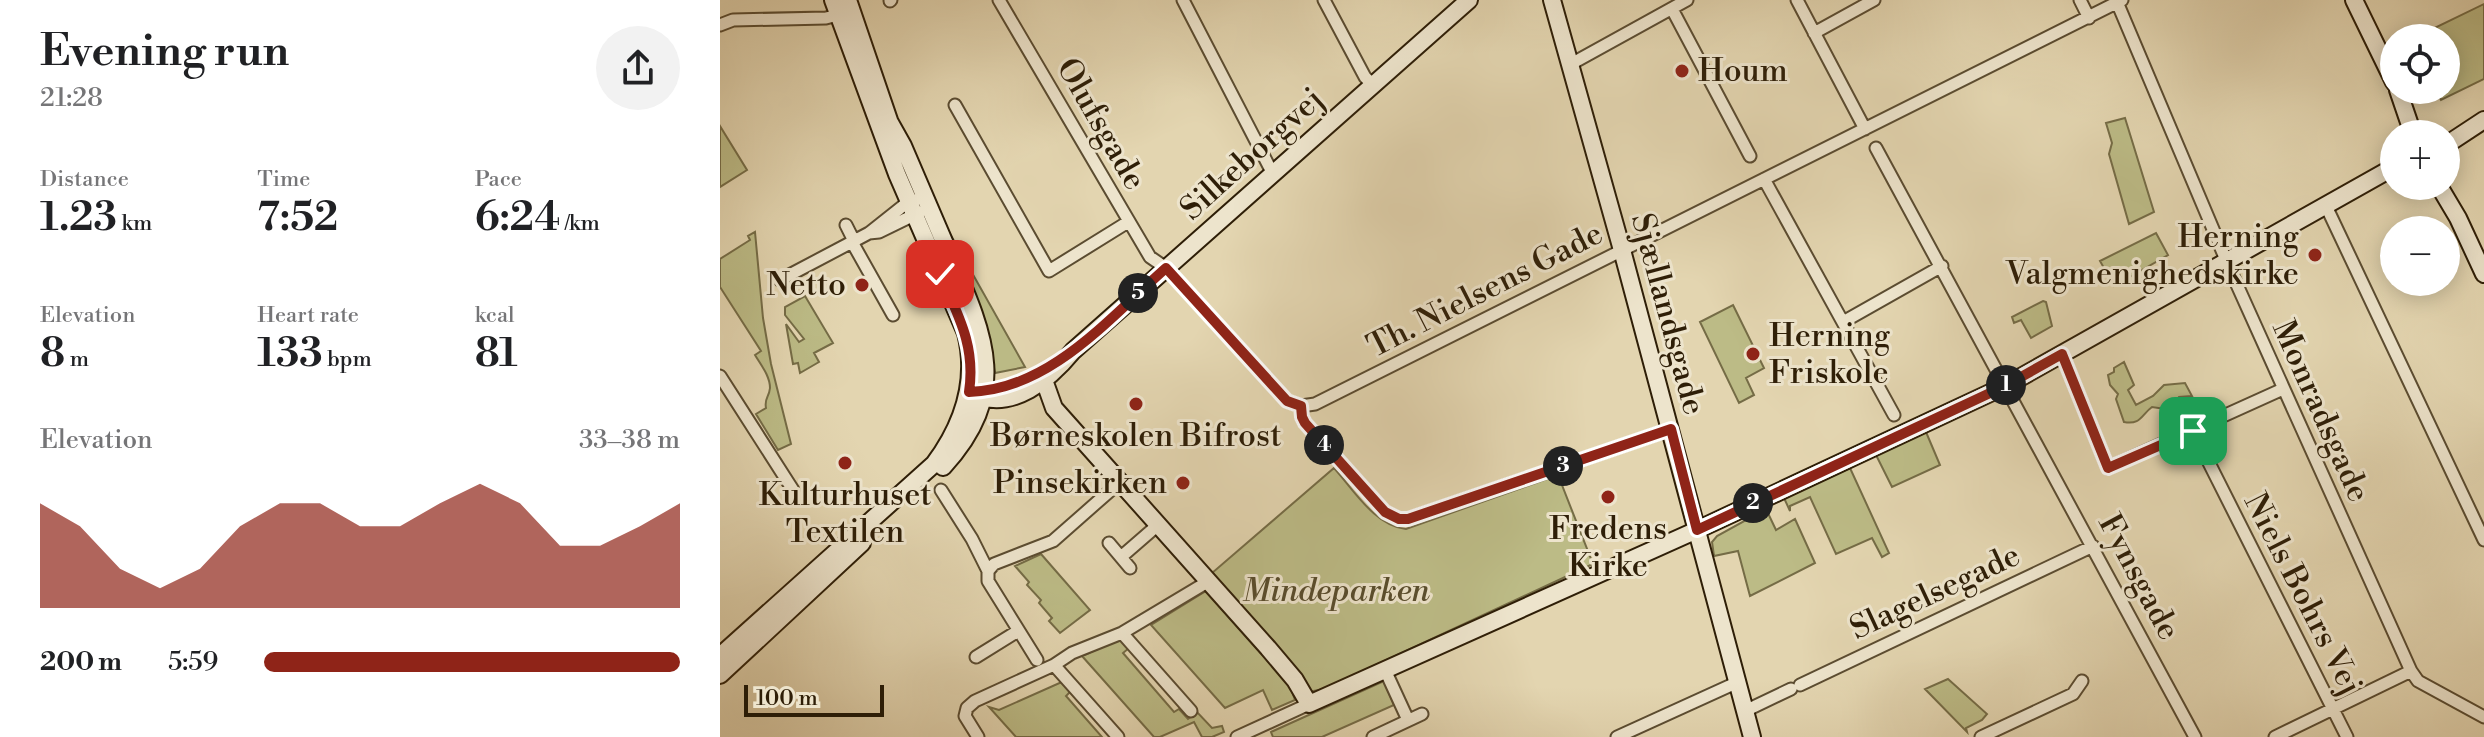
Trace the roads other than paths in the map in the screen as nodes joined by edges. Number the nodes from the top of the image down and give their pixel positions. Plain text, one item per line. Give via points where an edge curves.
1 (999, 0) edge
2 (1183, 0) edge
3 (1324, 0) edge
4 (1469, 0) edge
5 (1552, 0) edge
6 (1687, 0) edge
7 (1797, 0) edge
8 (1874, 0) edge
9 (2080, 0) edge
10 (2354, 0) edge
11 (2120, 1) edge
12 (842, 7) edge
13 (1672, 9) junction
14 (2089, 18) junction
15 (720, 25) edge
16 (1814, 33) junction
17 (2380, 53) edge
18 (1571, 64) junction
19 (1373, 85) junction
20 (955, 105) dead end
21 (889, 121) junction
22 (2479, 123) edge
23 (1865, 129) junction
24 (2460, 131) edge
25 (2460, 136) edge
26 (1876, 148) dead end
27 (1750, 156) dead end
28 (1273, 174) junction
29 (2380, 176) edge
30 (1764, 179) junction
31 (2326, 206) junction
32 (916, 207) junction
33 (1128, 222) junction
34 (2460, 222) edge
35 (846, 225) dead end
36 (853, 242) junction
37 (1622, 250) junction
38 (2226, 261) junction
39 (1942, 266) junction
40 (1166, 268) junction
41 (2484, 274) edge
42 (780, 280) dead end
43 (975, 312) junction
44 (893, 315) dead end
45 (1843, 322) junction
46 (1073, 351) junction
47 (2062, 354) junction
48 (720, 376) edge
49 (1044, 380) junction
50 (2005, 386) junction
51 (2283, 389) junction
52 (1019, 394) junction
53 (982, 396) junction
54 (1301, 406) junction
55 (1054, 408) junction
56 (1894, 415) dead end
57 (1671, 429) junction
58 (2193, 431) junction
59 (1120, 482) junction
60 (938, 483) junction
61 (793, 490) dead end
62 (1159, 524) junction
63 (1697, 530) junction
64 (2484, 540) edge
65 (1109, 543) dead end
66 (2093, 546) junction
67 (1121, 557) junction
68 (1130, 568) dead end
69 (988, 571) junction
70 (1209, 581) junction
71 (1018, 631) junction
72 (1122, 633) junction
73 (720, 656) edge
74 (976, 657) dead end
75 (1037, 660) dead end
76 (1054, 665) junction
77 (1385, 670) junction
78 (2411, 671) junction
79 (720, 675) edge
80 (2082, 681) dead end
81 (1738, 682) junction
82 (1309, 704) junction
83 (2332, 710) junction
84 (1191, 711) dead end
85 (1745, 711) junction
86 (1422, 714) dead end
87 (2484, 717) edge
88 (1408, 720) junction
89 (2190, 736) edge
90 (978, 737) edge
91 (1118, 737) edge
92 (1237, 737) edge
93 (1373, 737) edge
94 (1617, 737) edge
95 (1752, 737) edge
96 (1981, 737) edge
97 (2275, 737) edge
98 (2347, 737) edge

1 - 33 street, Olufsgade
2 - 28 street
3 - 19 street
4 - 19 street, Silkeborgvej
5 - 18 street, Sjællandsgade
6 - 13 street
7 - 16 street
8 - 16 street
9 - 14 street
10 - 17 street
11 - 14 street, Th. Nielsens Gade
11 - 38 street, Monradsgade
12 - 15 street
12 - 21 street
12 - 32 street
13 - 18 street
13 - 27 street
14 - 23 street, Th. Nielsens Gade
16 - 23 street
18 - 37 street, Sjællandsgade
19 - 28 street, Silkeborgvej
20 - 33 street via 1049,271
21 - 32 street
21 - 43 street
22 - 24 street
22 - 25 street
23 - 30 street, Th. Nielsens Gade
26 - 39 street, Fynsgade
28 - 40 street, Silkeborgvej
29 - 31 street
30 - 37 street, Th. Nielsens Gade
30 - 45 street
31 - 38 street
31 - 64 street
32 - 36 street
32 - 43 street
32 - 53 street via 966,333
33 - 40 street, Olufsgade via 1150,257
34 - 41 street
35 - 36 street
36 - 42 street
36 - 44 street
37 - 54 street, Th. Nielsens Gade via 1315,404
37 - 57 street, Sjællandsgade
38 - 47 street
38 - 51 street, Monradsgade
39 - 45 street
39 - 50 street, Fynsgade
40 - 46 street, Silkeborgvej
40 - 54 street via 1287,401
43 - 53 street via 985,350
45 - 56 street
46 - 49 street, Silkeborgvej
46 - 53 street, Silkeborgvej via 1030,378
47 - 50 street
47 - 58 street via 2108,468
48 - 61 street
49 - 52 street, Silkeborgvej
49 - 55 street
50 - 63 street
50 - 66 street, Fynsgade
51 - 58 street
51 - 78 street, Monradsgade
52 - 53 street, Silkeborgvej
52 - 55 street
53 - 60 street via 981,431
53 - 73 street via 934,464
54 - 57 street via 1305,423 1385,512 1399,519
55 - 59 street
57 - 63 street, Sjællandsgade
58 - 83 street, Niels Bohrs Vej
59 - 62 street
59 - 69 street via 1053,541
60 - 69 street
60 - 79 street
62 - 67 street
62 - 70 street
63 - 77 street
63 - 81 street, Sjællandsgade
65 - 67 street
66 - 85 street, Slagelsegade
66 - 89 street, Fynsgade
67 - 68 street
69 - 71 street via 988,581
70 - 72 street
70 - 82 street via 1295,680
71 - 74 street
71 - 75 street
72 - 76 street
72 - 84 street
76 - 90 street via 967,708 965,716
76 - 91 street
77 - 82 street
77 - 88 street
78 - 83 street
78 - 87 street, Monradsgade via 2418,681
80 - 96 street via 2069,695
81 - 85 street, Sjællandsgade
81 - 94 street
82 - 92 street
83 - 97 street
83 - 98 street, Niels Bohrs Vej
85 - 95 street, Sjællandsgade
86 - 88 street
88 - 93 street

